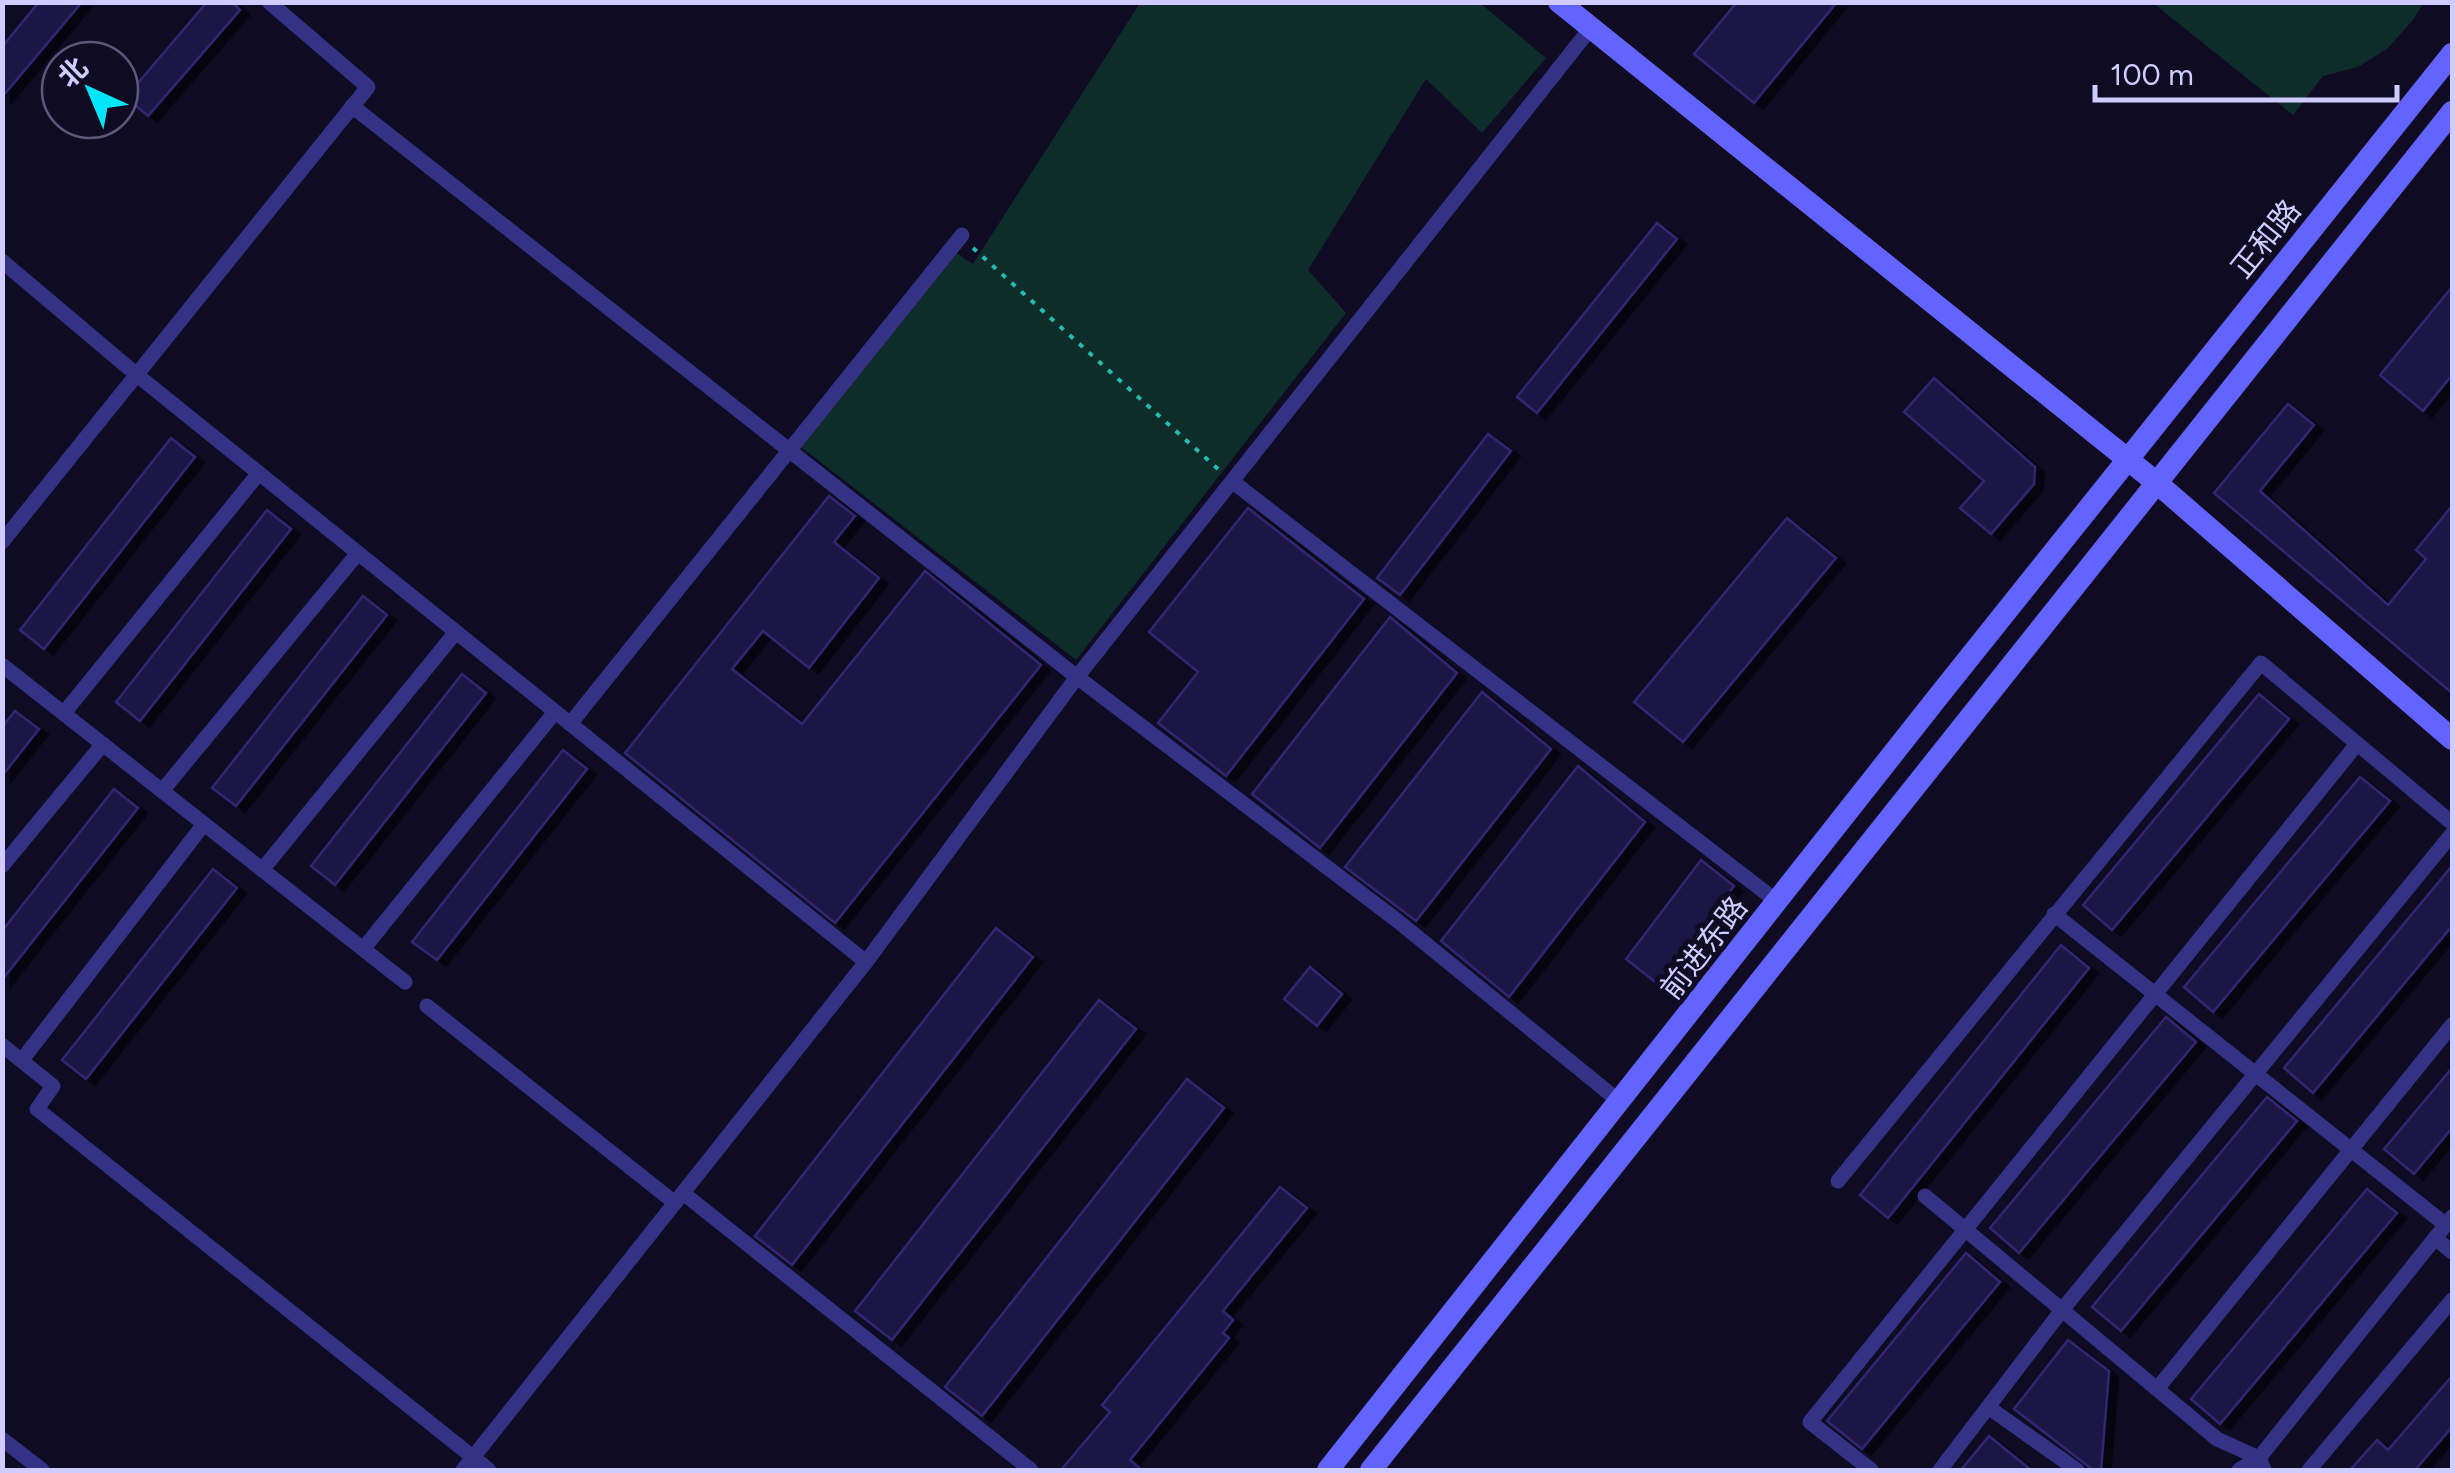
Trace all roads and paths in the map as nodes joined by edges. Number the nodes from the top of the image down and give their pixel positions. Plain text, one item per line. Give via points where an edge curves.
1 (269, 2) edge
2 (1559, 2) edge
3 (288, 8) edge
4 (1590, 29) junction
5 (2452, 54) edge
6 (352, 106) junction
7 (2452, 112) edge
8 (962, 234) joint
9 (2, 261) edge
10 (136, 375) junction
11 (789, 450) junction
12 (2128, 462) junction
13 (259, 474) junction
14 (1233, 482) junction
15 (2157, 483) junction
16 (2, 542) edge
17 (358, 553) junction
18 (456, 632) junction
19 (2, 666) edge
20 (1076, 677) junction
21 (555, 712) junction
22 (64, 714) junction
23 (570, 724) junction
24 (2452, 739) edge
25 (102, 744) junction
26 (2357, 744) junction
27 (162, 791) junction
28 (2452, 823) edge
29 (204, 824) junction
30 (2452, 834) edge
31 (2, 866) edge
32 (262, 870) junction
33 (1778, 903) junction
34 (2054, 914) junction
35 (363, 949) junction
36 (866, 962) junction
37 (405, 982) dead end
38 (2154, 994) junction
39 (427, 1006) dead end
40 (2452, 1025) edge
41 (2, 1045) edge
42 (22, 1060) junction
43 (2255, 1074) junction
44 (1620, 1102) junction
45 (2351, 1150) junction
46 (1838, 1181) dead end
47 (1925, 1196) dead end
48 (679, 1198) junction
49 (2444, 1227) edge
50 (1964, 1229) junction
51 (2452, 1252) edge
52 (2452, 1300) edge
53 (2062, 1310) junction
54 (2157, 1389) junction
55 (1988, 1407) junction
56 (2, 1438) edge
57 (468, 1464) edge
58 (2261, 1464) edge
59 (42, 1470) edge
60 (489, 1470) edge
61 (1031, 1470) edge
62 (1328, 1470) edge
63 (1371, 1470) edge
64 (1871, 1470) edge
65 (1940, 1470) edge
66 (2077, 1470) edge
67 (2239, 1470) edge
68 (2309, 1470) edge

1 - 3 street
2 - 4 main road
3 - 6 street via 368,87
4 - 12 main road
4 - 14 street
5 - 12 main road, 正和路
6 - 10 street
6 - 11 street
7 - 15 main road
8 - 11 street
8 - 14 path via 980,258
9 - 10 street
10 - 13 street
10 - 16 street
11 - 20 street
11 - 23 street
12 - 15 main road
12 - 33 main road, 前进东路
13 - 17 street
13 - 22 street
14 - 20 street
14 - 33 street
15 - 24 main road
15 - 63 main road
17 - 18 street
17 - 27 street
18 - 21 street
18 - 32 street
19 - 22 street
20 - 36 street
20 - 44 street via 1400,922
21 - 23 street
21 - 35 street
22 - 25 street
23 - 36 street
25 - 27 street
25 - 31 street
26 - 28 street
26 - 34 street via 2261,664
26 - 38 street
27 - 29 street
29 - 32 street
29 - 42 street
30 - 43 street
32 - 35 street
33 - 44 main road, 前进东路
34 - 38 street
34 - 46 street
35 - 37 street
36 - 48 street
38 - 43 street
38 - 50 street
39 - 48 street
40 - 45 street
41 - 42 street
42 - 57 street via 54,1086 36,1109
43 - 45 street
43 - 53 street
44 - 62 main road, 前进东路
45 - 49 street
45 - 54 street
47 - 50 street
48 - 57 street
48 - 61 street
49 - 51 street
49 - 58 street
50 - 53 street
50 - 64 street via 1810,1422
52 - 68 street
53 - 54 street
53 - 55 street
54 - 58 street
55 - 65 street
55 - 66 street
56 - 59 street
57 - 60 street
58 - 67 street

